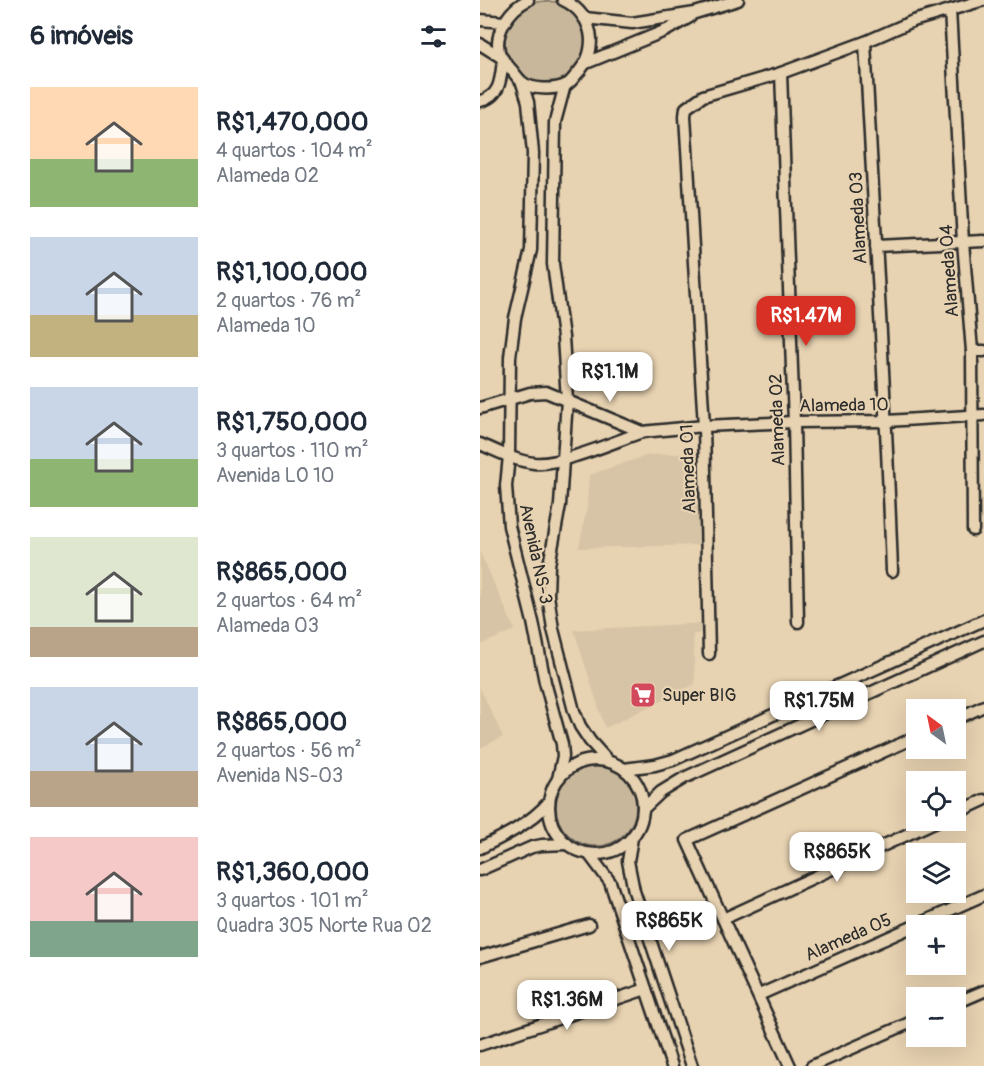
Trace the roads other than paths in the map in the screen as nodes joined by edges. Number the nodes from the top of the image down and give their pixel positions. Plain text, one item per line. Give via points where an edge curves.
1 (528, 0) edge
2 (563, 0) edge
3 (738, 0) edge
4 (984, 0) edge
5 (950, 10) junction
6 (695, 13) junction
7 (585, 18) junction
8 (480, 20) edge
9 (504, 22) junction
10 (866, 42) junction
11 (480, 44) edge
12 (502, 58) junction
13 (586, 63) junction
14 (781, 73) junction
15 (522, 83) junction
16 (565, 85) junction
17 (480, 101) edge
18 (984, 241) edge
19 (963, 242) junction
20 (876, 246) junction
21 (972, 351) junction
22 (984, 351) edge
23 (509, 398) junction
24 (567, 400) junction
25 (480, 408) edge
26 (978, 416) edge
27 (887, 421) junction
28 (794, 422) junction
29 (704, 426) junction
30 (642, 432) junction
31 (480, 444) edge
32 (509, 456) junction
33 (562, 459) junction
34 (974, 530) dead end
35 (892, 571) dead end
36 (984, 620) edge
37 (798, 622) dead end
38 (984, 641) edge
39 (709, 654) dead end
40 (984, 706) edge
41 (966, 714) edge
42 (906, 741) edge
43 (608, 761) junction
44 (624, 769) junction
45 (558, 779) junction
46 (984, 800) edge
47 (549, 802) junction
48 (644, 808) junction
49 (966, 808) edge
50 (915, 831) edge
51 (632, 838) junction
52 (567, 844) junction
53 (480, 848) edge
54 (589, 854) junction
55 (480, 870) edge
56 (984, 895) edge
57 (723, 919) junction
58 (589, 925) dead end
59 (480, 957) edge
60 (646, 989) junction
61 (984, 991) edge
62 (759, 995) junction
63 (966, 999) edge
64 (906, 1024) edge
65 (480, 1045) edge
66 (672, 1066) edge
67 (692, 1066) edge
68 (790, 1066) edge
69 (812, 1066) edge

1 - 9 street via 513,9
2 - 7 street
3 - 6 street
4 - 5 street
5 - 10 street
5 - 19 street, Alameda 04
6 - 7 street via 632,23
6 - 13 street via 667,30
7 - 13 street via 591,32
8 - 9 street
9 - 12 street via 499,45
10 - 14 street
10 - 20 street, Alameda 03
11 - 12 street
12 - 15 street
12 - 17 street via 497,91
13 - 16 street
14 - 28 street, Alameda 02
14 - 29 street, Alameda 01 via 703,96 688,105 685,116
15 - 16 street via 543,89
15 - 23 street, Avenida NS-3 via 533,153 531,250 515,318
16 - 24 street, Avenida NS-3 via 555,122 553,264
18 - 19 street
19 - 20 street
19 - 21 street, Alameda 04
20 - 27 street, Alameda 03
21 - 22 street
21 - 26 street, Alameda 04
23 - 24 street, Alameda 10 via 538,391
23 - 25 street, Alameda 10
23 - 32 street, Avenida NS-3
24 - 30 street, Alameda 10
24 - 33 street, Avenida NS-3
26 - 27 street, Alameda 10
26 - 34 street, Alameda 04
27 - 28 street, Alameda 10
27 - 35 street, Alameda 03
28 - 29 street, Alameda 10
28 - 37 street, Alameda 02
29 - 30 street, Alameda 10
29 - 39 street, Alameda 01
30 - 33 street
31 - 32 street
32 - 33 street via 536,463
32 - 45 street, Avenida NS-3 via 509,526 562,744
33 - 43 street, Avenida NS-3 via 559,517 548,578 553,629 580,726
36 - 44 street via 670,761
38 - 48 street via 684,778
40 - 41 street
42 - 57 street via 687,840
43 - 44 street, Avenida NS-3
43 - 45 street via 581,763
44 - 48 street, Avenida NS-3 via 637,782
45 - 47 street, Avenida NS-3
46 - 49 street
47 - 52 street via 553,825
47 - 53 street via 516,829
48 - 51 street
50 - 57 street
51 - 54 street via 613,851
51 - 67 street via 628,861 634,891
52 - 54 street
52 - 55 street via 532,847
54 - 60 street via 610,882
56 - 62 street, Alameda 05
57 - 62 street
58 - 59 street
60 - 65 street
60 - 66 street
61 - 63 street
62 - 68 street
64 - 69 street

